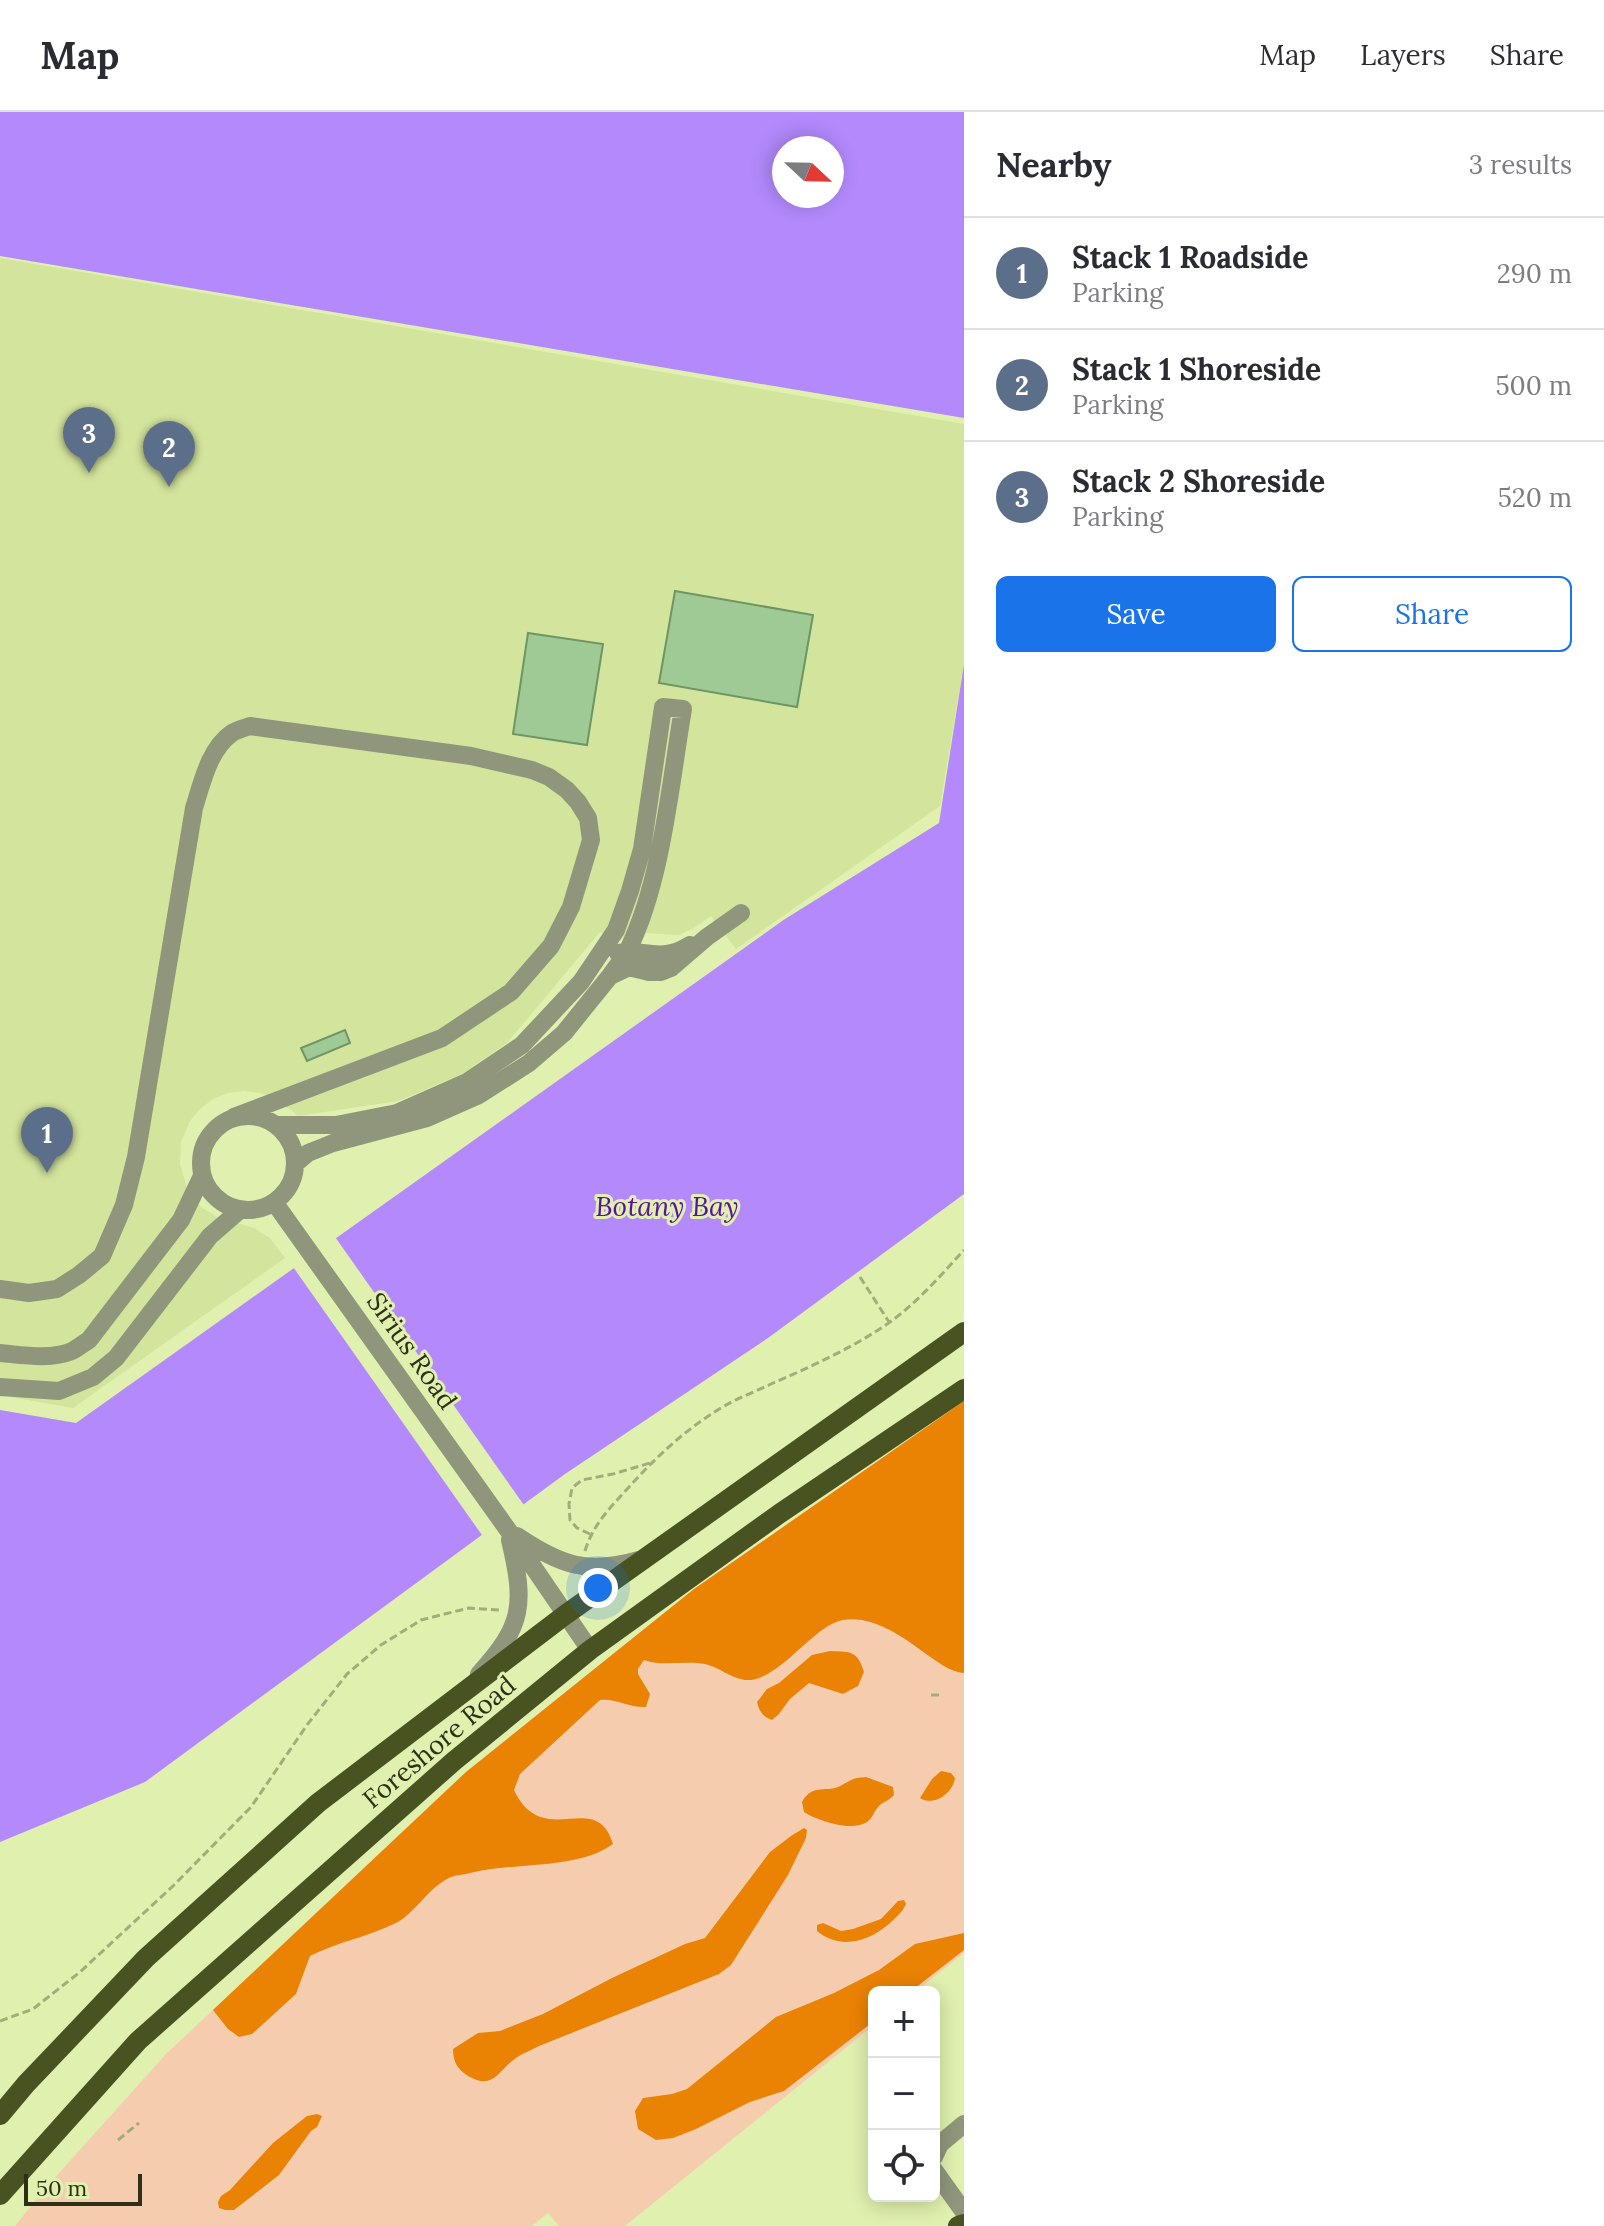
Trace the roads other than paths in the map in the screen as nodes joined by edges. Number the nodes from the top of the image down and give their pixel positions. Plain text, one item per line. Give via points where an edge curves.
1 (741, 913) dead end
2 (707, 937) junction
3 (627, 951) junction
4 (595, 963) junction
5 (610, 976) junction
6 (234, 1117) junction
7 (277, 1125) junction
8 (295, 1164) junction
9 (202, 1176) junction
10 (274, 1202) junction
11 (240, 1210) junction
12 (0, 1289) edge
13 (964, 1332) edge
14 (0, 1353) edge
15 (0, 1387) edge
16 (964, 1389) edge
17 (508, 1530) junction
18 (644, 1559) junction
19 (565, 1615) junction
20 (590, 1650) junction
21 (463, 1692) junction
22 (0, 2115) edge
23 (964, 2124) edge
24 (940, 2144) edge
25 (940, 2178) edge
26 (0, 2195) edge
27 (964, 2212) edge
28 (964, 2224) edge
29 (958, 2226) edge

1 - 2 street
2 - 3 street via 673,953
2 - 5 street via 671,968 649,972 629,967
3 - 4 street
3 - 4 street via 649,896 683,709 663,707 642,849 616,930
3 - 5 street
4 - 7 street via 522,1045 467,1082 397,1113 336,1125
5 - 8 street via 564,1033 479,1095 427,1118 333,1143
6 - 7 street via 249,1115
6 - 9 street via 210,1134 200,1162
6 - 12 street via 442,1038 511,992 551,946 580,882 591,840 588,818 567,790 532,770 471,756 250,726 233,732 206,770 194,808 124,1205 102,1256 79,1275 57,1289
7 - 8 street via 287,1136
8 - 10 street via 285,1192
9 - 11 street via 216,1199
9 - 14 street via 181,1220 89,1340 56,1355
10 - 11 street
10 - 17 street, Sirius Road
11 - 15 street via 210,1236 116,1358 93,1377 59,1391
13 - 18 main road, Foreshore Road
16 - 20 main road, Foreshore Road
17 - 18 street, Sirius Road via 577,1566 613,1567
17 - 19 street, Sirius Road
17 - 21 street, Sirius Road via 517,1579 516,1623
18 - 19 main road, Foreshore Road
19 - 20 street, Sirius Road
19 - 21 main road, Foreshore Road
20 - 26 main road, Foreshore Road via 454,1761 138,2041
21 - 22 main road, Foreshore Road via 318,1803 146,1958
23 - 24 street
25 - 27 street
28 - 29 main road

